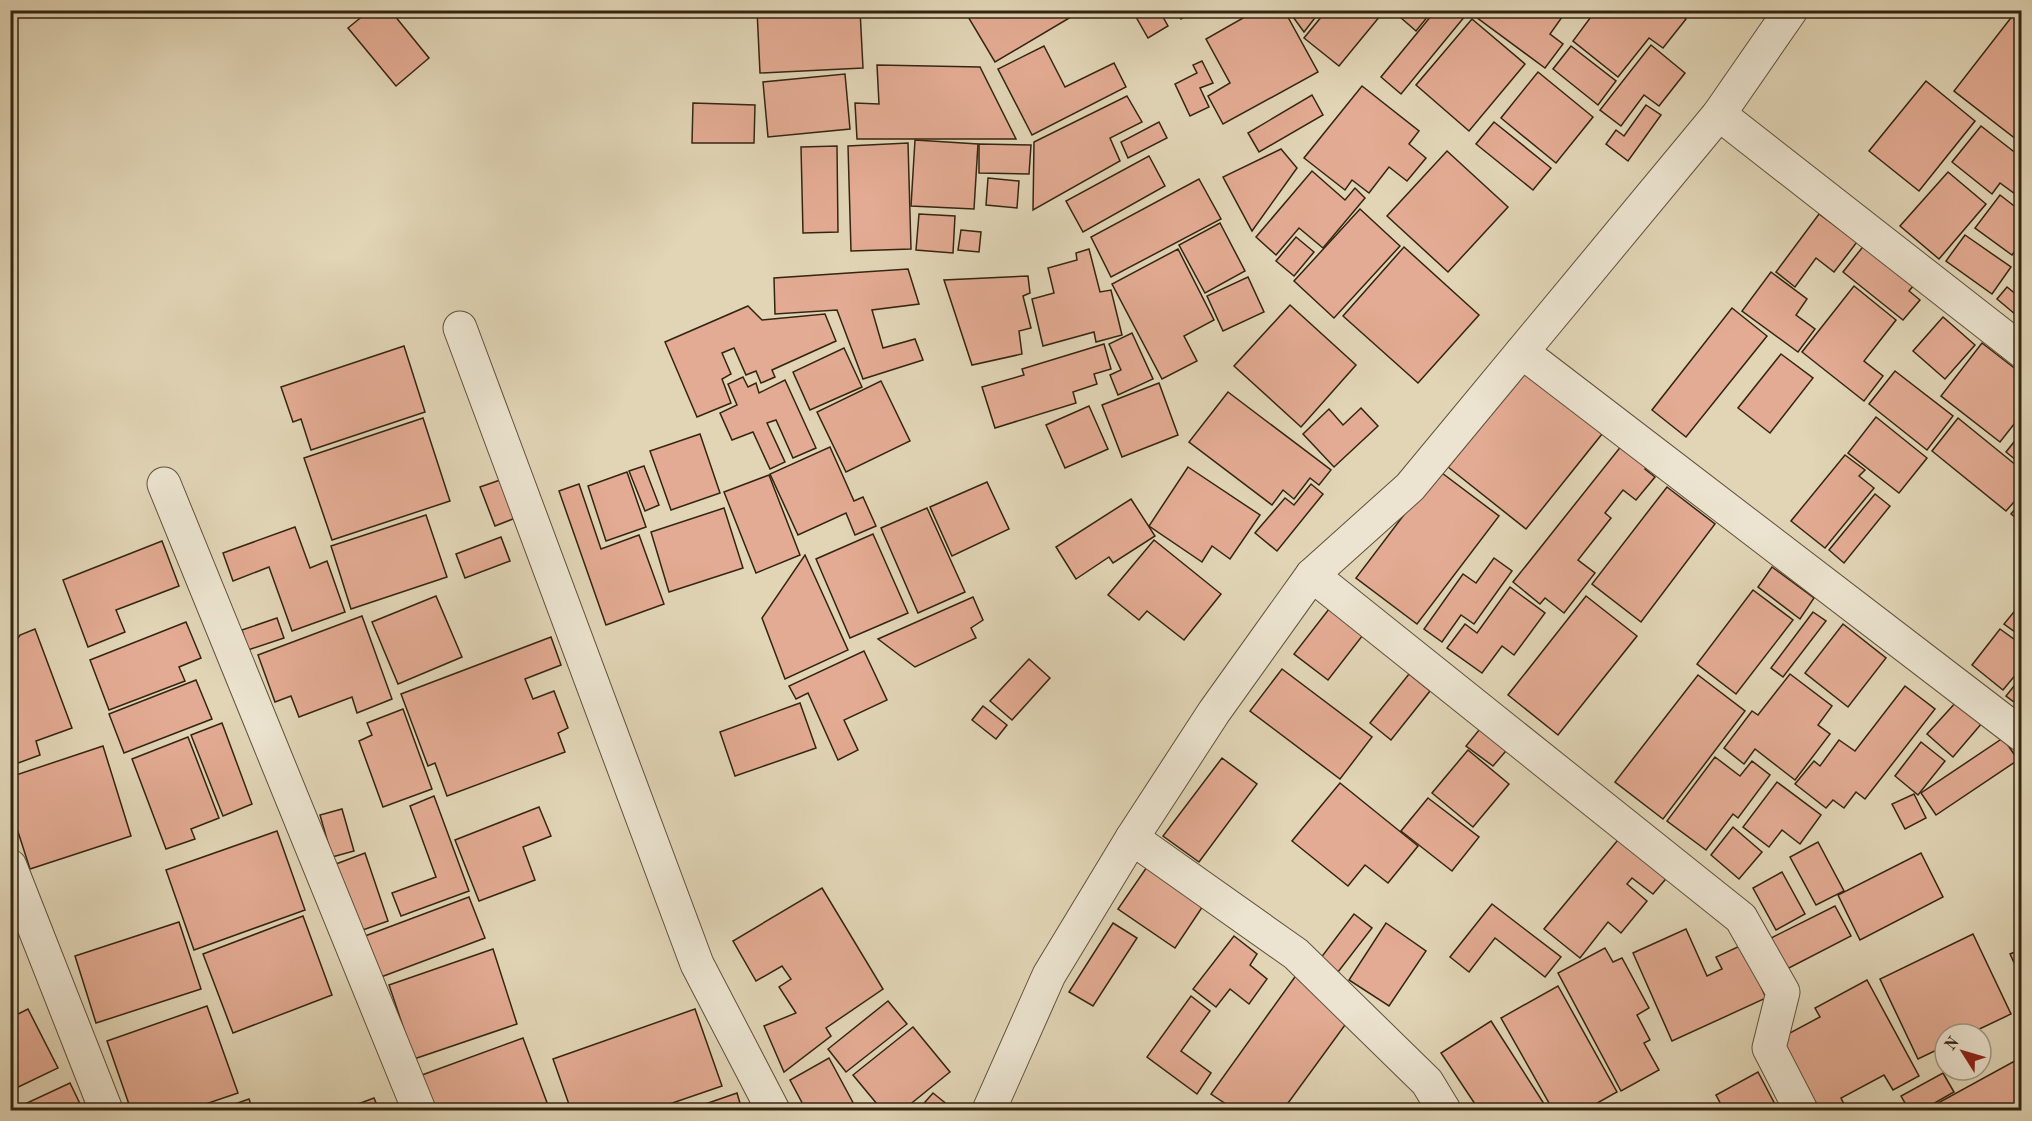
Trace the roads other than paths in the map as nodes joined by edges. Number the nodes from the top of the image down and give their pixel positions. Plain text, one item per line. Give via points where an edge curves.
1 (1791, 10) edge
2 (1719, 114) junction
3 (460, 328) dead end
4 (2022, 351) edge
5 (1522, 352) junction
6 (164, 484) dead end
7 (1312, 575) junction
8 (2022, 735) edge
9 (1132, 838) junction
10 (10, 866) edge
11 (106, 1110) edge
12 (418, 1110) edge
13 (773, 1110) edge
14 (989, 1110) edge
15 (1444, 1110) edge
16 (1801, 1110) edge

1 - 2 street
2 - 4 street
2 - 5 street
3 - 13 street via 697,964
5 - 7 street via 1410,487
5 - 8 street
6 - 12 street
7 - 9 street via 1214,712
7 - 16 street via 1741,918 1783,992 1769,1048
9 - 14 street via 1050,975
9 - 15 street via 1296,954 1427,1082
10 - 11 street

